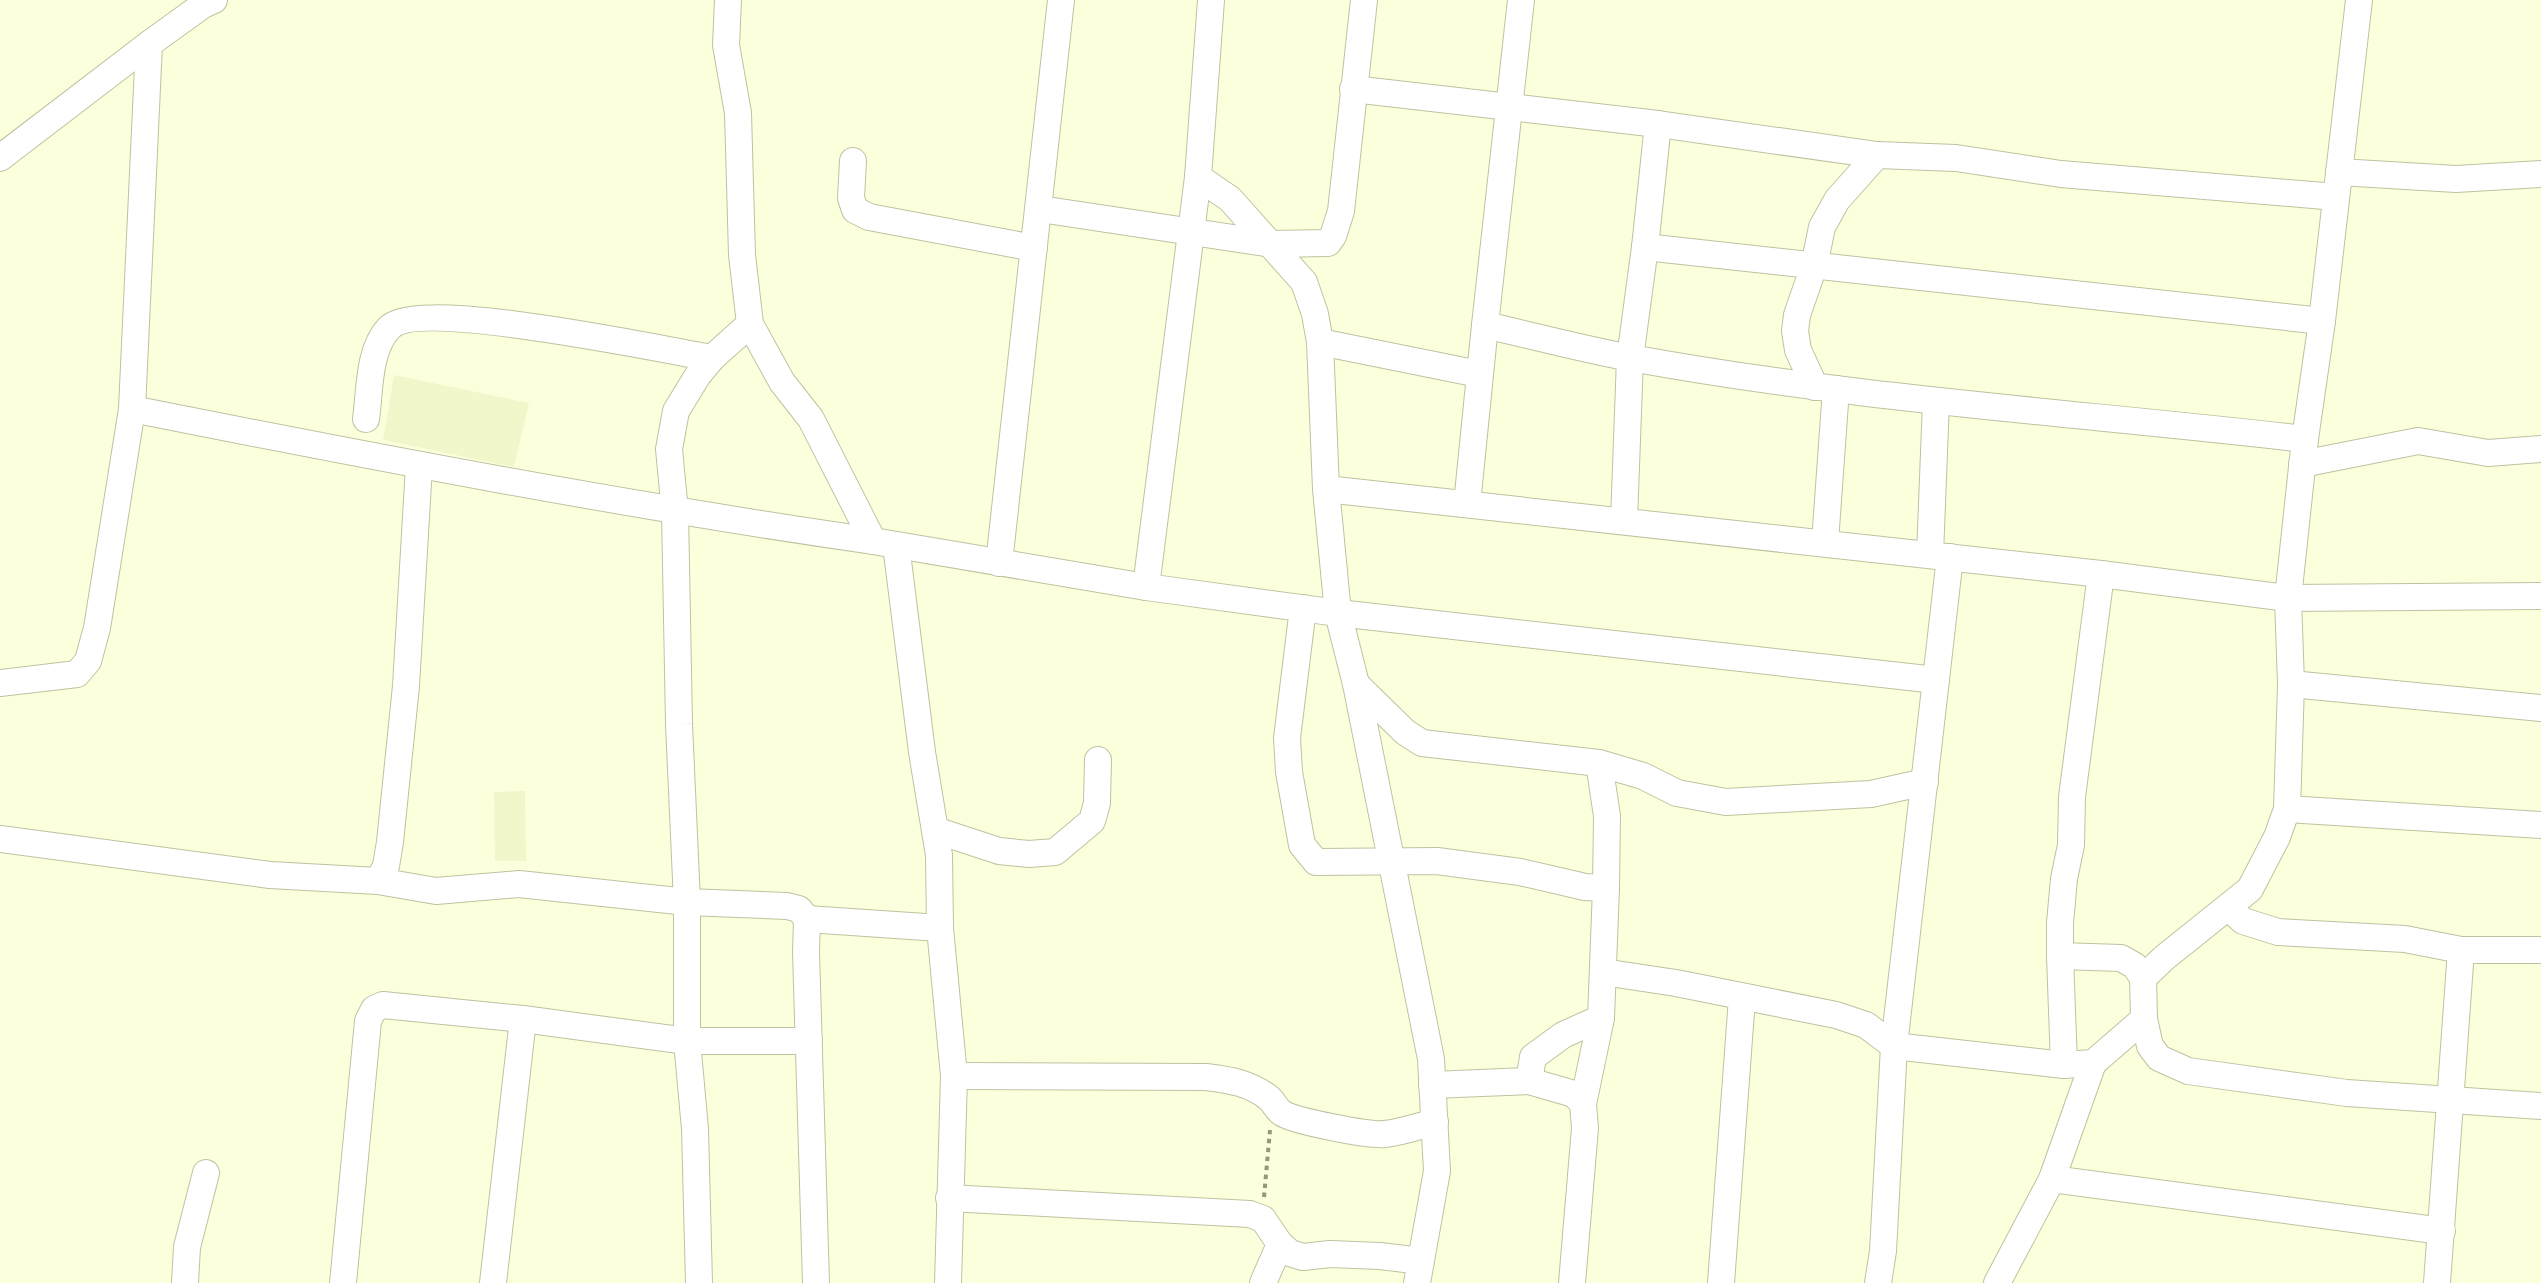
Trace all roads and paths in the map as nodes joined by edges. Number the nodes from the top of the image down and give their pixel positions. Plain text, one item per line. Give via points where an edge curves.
1 (214, 0) edge
2 (728, 0) edge
3 (1061, 0) edge
4 (1210, 0) edge
5 (1364, 0) edge
6 (1521, 0) edge
7 (2359, 0) edge
8 (149, 44) junction
9 (1353, 89) junction
10 (1511, 109) junction
11 (1658, 124) junction
12 (1877, 155) junction
13 (0, 158) edge
14 (853, 162) dead end
15 (2339, 172) junction
16 (2541, 174) edge
17 (1198, 177) junction
18 (2336, 197) junction
19 (1040, 209) junction
20 (1191, 231) junction
21 (1272, 244) junction
22 (1645, 247) junction
23 (1034, 248) junction
24 (1814, 266) junction
25 (2322, 321) junction
26 (750, 324) junction
27 (1485, 325) junction
28 (1320, 342) junction
29 (712, 358) junction
30 (1630, 358) junction
31 (1479, 374) junction
32 (1826, 388) junction
33 (1936, 401) junction
34 (132, 409) junction
35 (366, 419) dead end
36 (2541, 449) edge
37 (2304, 452) junction
38 (419, 466) junction
39 (1326, 489) junction
40 (1467, 504) junction
41 (675, 512) junction
42 (1624, 521) junction
43 (1825, 542) junction
44 (884, 543) junction
45 (1940, 556) junction
46 (999, 563) junction
47 (2101, 574) junction
48 (1146, 587) junction
49 (2541, 597) edge
50 (2288, 598) junction
51 (1303, 608) junction
52 (1338, 613) junction
53 (1936, 680) junction
54 (0, 683) edge
55 (1356, 684) junction
56 (2291, 684) junction
57 (2541, 708) edge
58 (1098, 760) dead end
59 (1599, 763) junction
60 (1925, 782) junction
61 (2288, 809) junction
62 (2541, 825) edge
63 (934, 830) junction
64 (0, 839) edge
65 (1392, 861) junction
66 (378, 881) junction
67 (1606, 888) junction
68 (687, 902) junction
69 (2229, 908) junction
70 (807, 919) junction
71 (940, 928) junction
72 (2461, 950) junction
73 (2541, 950) edge
74 (2060, 956) junction
75 (1603, 972) junction
76 (2143, 978) junction
77 (1742, 998) junction
78 (1601, 1018) junction
79 (523, 1019) junction
80 (2144, 1019) junction
81 (687, 1041) junction
82 (809, 1041) junction
83 (1894, 1046) junction
84 (2093, 1063) junction
85 (2064, 1065) junction
86 (954, 1076) junction
87 (1529, 1082) junction
88 (1432, 1085) junction
89 (2449, 1099) junction
90 (1272, 1101) junction
91 (1583, 1104) junction
92 (2541, 1106) edge
93 (1435, 1122) junction
94 (206, 1173) dead end
95 (2052, 1179) junction
96 (949, 1198) junction
97 (1263, 1219) junction
98 (2442, 1231) junction
99 (1280, 1244) junction
100 (1419, 1272) edge
101 (185, 1283) edge
102 (343, 1283) edge
103 (493, 1283) edge
104 (699, 1283) edge
105 (816, 1283) edge
106 (948, 1283) edge
107 (1263, 1283) edge
108 (1572, 1283) edge
109 (1721, 1283) edge
110 (1878, 1283) edge
111 (1997, 1283) edge
112 (2437, 1283) edge

1 - 8 street
2 - 26 street via 726,45 738,113 742,255
3 - 19 street
4 - 17 street
5 - 9 street
6 - 10 street
7 - 15 street
8 - 13 street
8 - 34 street
9 - 10 street
9 - 21 street via 1341,211 1333,236 1328,243
10 - 11 street
10 - 27 street
11 - 12 street
11 - 22 street
12 - 18 street via 1956,158 2061,174
12 - 24 street via 1837,200 1822,227
14 - 23 street via 851,198 855,210 869,217
15 - 16 street via 2456,179
15 - 18 street
17 - 20 street
17 - 21 street via 1230,199
18 - 25 street
19 - 20 street
19 - 23 street
20 - 21 street
20 - 48 street
21 - 28 street via 1304,282
22 - 24 street
22 - 30 street
23 - 46 street
24 - 25 street
24 - 32 street via 1795,331 1798,350
25 - 37 street
26 - 29 street
26 - 44 street
27 - 30 street
27 - 31 street
28 - 31 street
28 - 39 street
29 - 35 street via 524,325 457,317 403,321 389,326 375,352
29 - 41 street via 676,411 669,449
30 - 32 street
30 - 42 street
31 - 40 street
32 - 33 street
32 - 43 street
33 - 37 street
33 - 45 street
34 - 38 street
34 - 54 street via 97,628 88,661 77,674
36 - 37 street via 2488,453 2418,441
37 - 50 street
38 - 41 street
38 - 66 street via 406,686 390,842 386,866
39 - 40 street
39 - 52 street
40 - 42 street
41 - 44 street
41 - 68 street
42 - 43 street
43 - 45 street
44 - 46 street
44 - 63 street
45 - 47 street
45 - 53 street
46 - 48 street
47 - 50 street
47 - 74 street via 2072,797 2072,845 2064,879
48 - 51 street
49 - 50 street
50 - 56 street
51 - 52 street
51 - 65 street via 1287,738 1302,845 1316,862
52 - 53 street
52 - 55 street
53 - 60 street
55 - 59 street via 1405,732 1422,742
55 - 65 street
56 - 57 street
56 - 61 street
58 - 63 street via 1097,803 1092,821 1055,852 999,851
59 - 60 street via 1643,776 1677,793 1726,802 1871,794
59 - 67 street via 1607,816
60 - 83 street
61 - 62 street
61 - 69 street via 2250,889
63 - 71 street via 939,855
64 - 66 street via 270,875
65 - 67 street via 1437,861
65 - 88 street via 1431,1059
66 - 68 street via 436,891 519,884
67 - 75 street
68 - 70 street via 788,906 799,909
68 - 81 street
69 - 72 street via 2243,921 2278,932 2405,939
69 - 76 street
70 - 71 street
70 - 82 street
71 - 86 street
72 - 73 street
72 - 89 street
74 - 76 street via 2121,958 2135,966
74 - 85 street
75 - 77 street
75 - 78 street
76 - 80 street
77 - 83 street via 1836,1015 1866,1025
77 - 109 street
78 - 87 street via 1563,1035 1533,1057
78 - 91 street
79 - 81 street
79 - 102 street via 383,1005 374,1009 368,1021
79 - 103 street
80 - 84 street
80 - 89 street via 2150,1046 2159,1058 2188,1071 2347,1093
81 - 82 street
81 - 104 street via 695,1129
82 - 105 street
83 - 85 street
83 - 110 street
84 - 85 street
84 - 95 street
86 - 90 street via 1206,1077 1254,1087
86 - 96 street
87 - 88 street
87 - 91 street via 1574,1094
88 - 93 street
89 - 92 street
89 - 98 street
90 - 93 street via 1281,1113 1298,1120 1351,1131 1384,1134
90 - 97 path
91 - 108 street via 1585,1128
93 - 100 street via 1437,1172
94 - 101 street via 187,1247
95 - 98 street
95 - 111 street
96 - 97 street via 1250,1214
96 - 106 street
97 - 99 street
98 - 112 street
99 - 100 street via 1303,1257 1340,1254
99 - 107 street

